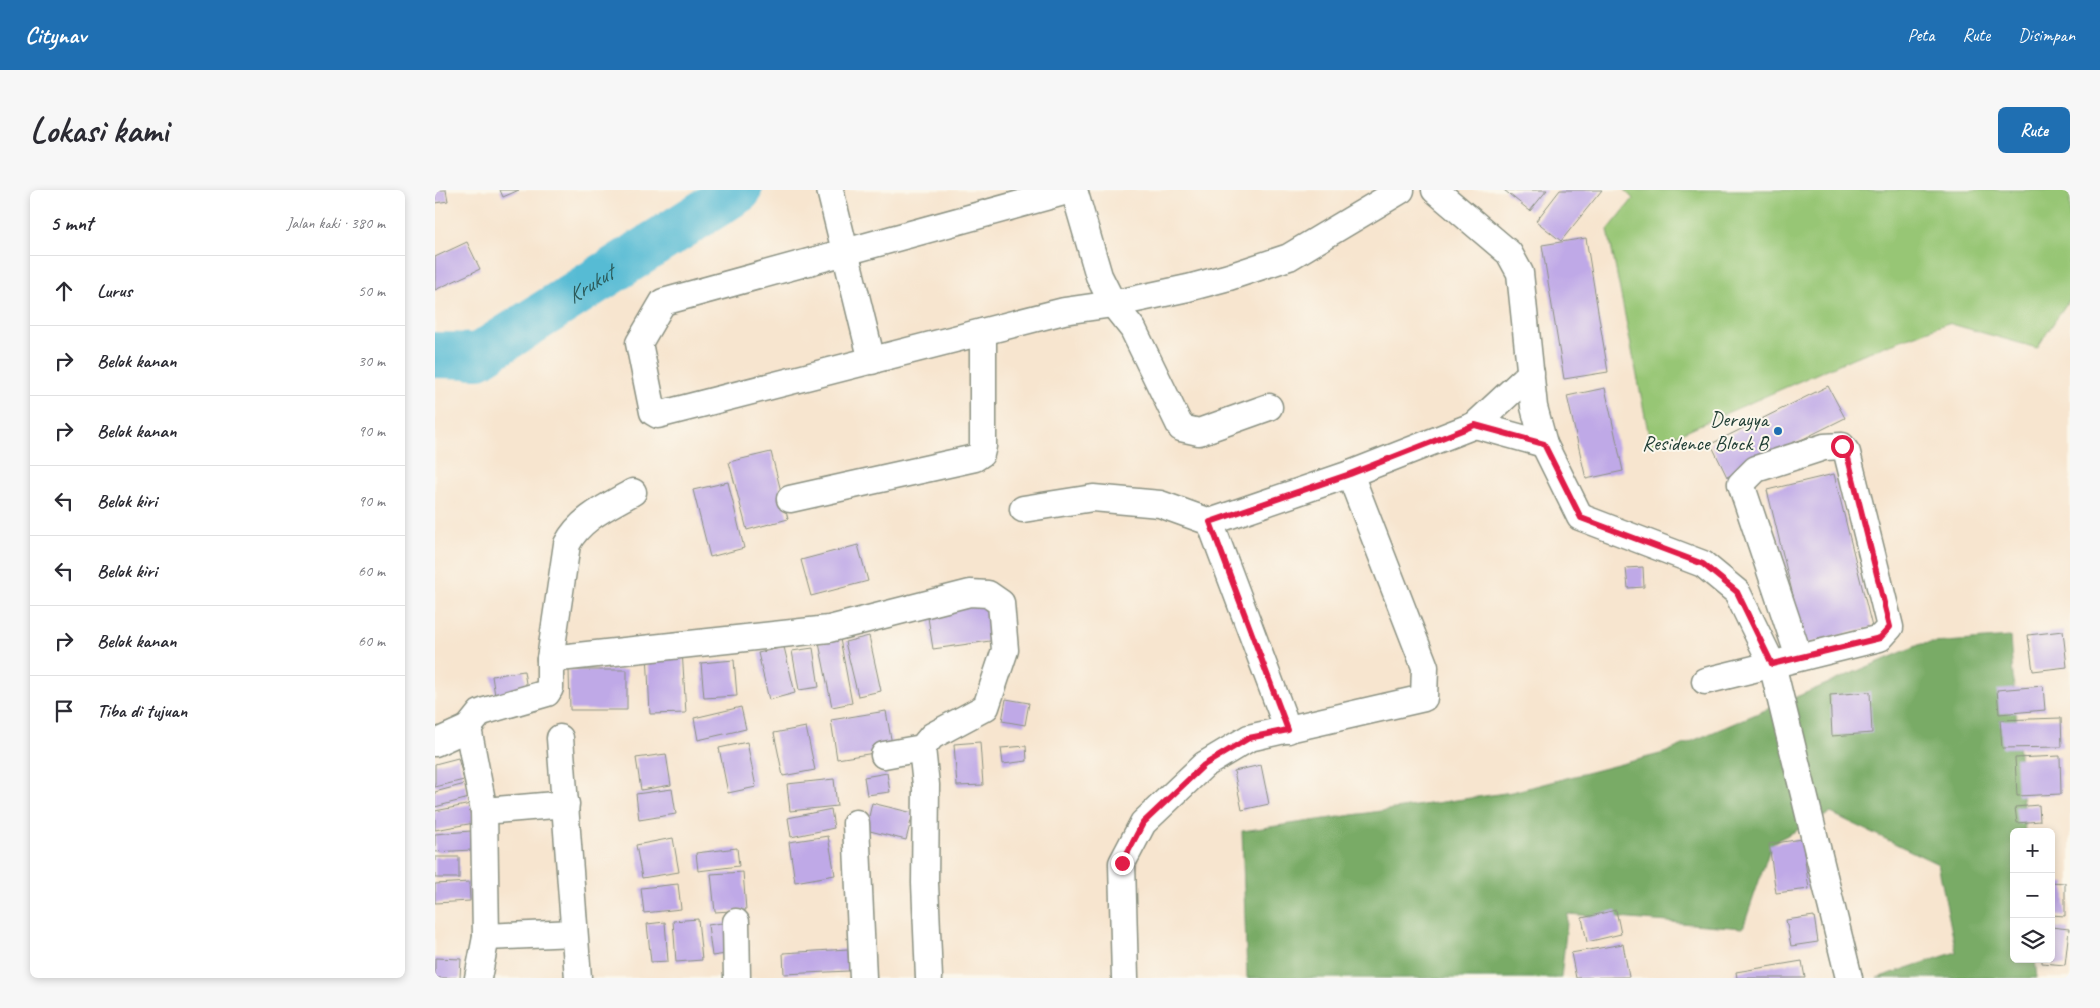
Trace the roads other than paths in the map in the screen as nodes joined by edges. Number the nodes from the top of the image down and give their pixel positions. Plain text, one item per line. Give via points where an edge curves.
1 (830, 190) edge
2 (1072, 190) edge
3 (1401, 190) edge
4 (1435, 190) edge
5 (845, 253) junction
6 (1113, 304) junction
7 (983, 332) junction
8 (872, 361) junction
9 (1531, 374) junction
10 (1269, 407) dead end
11 (1475, 425) junction
12 (1544, 444) junction
13 (1350, 474) junction
14 (633, 492) dead end
15 (790, 499) dead end
16 (1023, 509) dead end
17 (1210, 522) junction
18 (1799, 657) junction
19 (550, 659) junction
20 (1772, 664) junction
21 (1705, 681) dead end
22 (469, 728) junction
23 (1288, 730) junction
24 (560, 738) dead end
25 (435, 743) edge
26 (922, 748) junction
27 (884, 755) dead end
28 (566, 804) junction
29 (484, 811) junction
30 (856, 823) dead end
31 (736, 922) dead end
32 (574, 933) junction
33 (485, 937) junction
34 (478, 978) edge
35 (578, 978) edge
36 (737, 978) edge
37 (863, 978) edge
38 (929, 978) edge
39 (1125, 978) edge
40 (1849, 978) edge

1 - 5 street
2 - 5 street
2 - 6 street via 1099,276
3 - 6 street via 1289,257 1229,277
4 - 9 street via 1509,253 1520,273
5 - 8 street
5 - 8 street via 663,302 639,343 653,412 658,415
6 - 7 street via 1064,311
6 - 10 street via 1133,329 1181,428 1199,432
7 - 8 street
7 - 15 street via 981,454 975,458
9 - 11 street
9 - 12 street
11 - 12 street
11 - 13 street
12 - 20 street via 1581,518 1703,564 1737,592
13 - 17 street
13 - 23 street via 1425,667 1424,698
14 - 19 street via 585,521 573,532 567,544
16 - 17 street via 1093,498 1160,504
17 - 23 street
18 - 18 street via 1880,638 1890,627 1847,454 1842,446 1824,447 1756,469 1741,484
18 - 20 street
19 - 22 street via 550,688 547,693 485,711
19 - 26 street via 829,630 970,593 988,594 1001,603 1005,650 989,701 986,707 932,736
20 - 21 street
20 - 40 street
22 - 25 street
22 - 29 street
23 - 39 street via 1249,738 1204,765 1143,823 1122,863
24 - 28 street
26 - 27 street
26 - 38 street via 926,785 925,883
28 - 29 street
28 - 32 street
29 - 33 street
30 - 37 street
31 - 36 street
32 - 33 street
32 - 35 street
33 - 34 street

